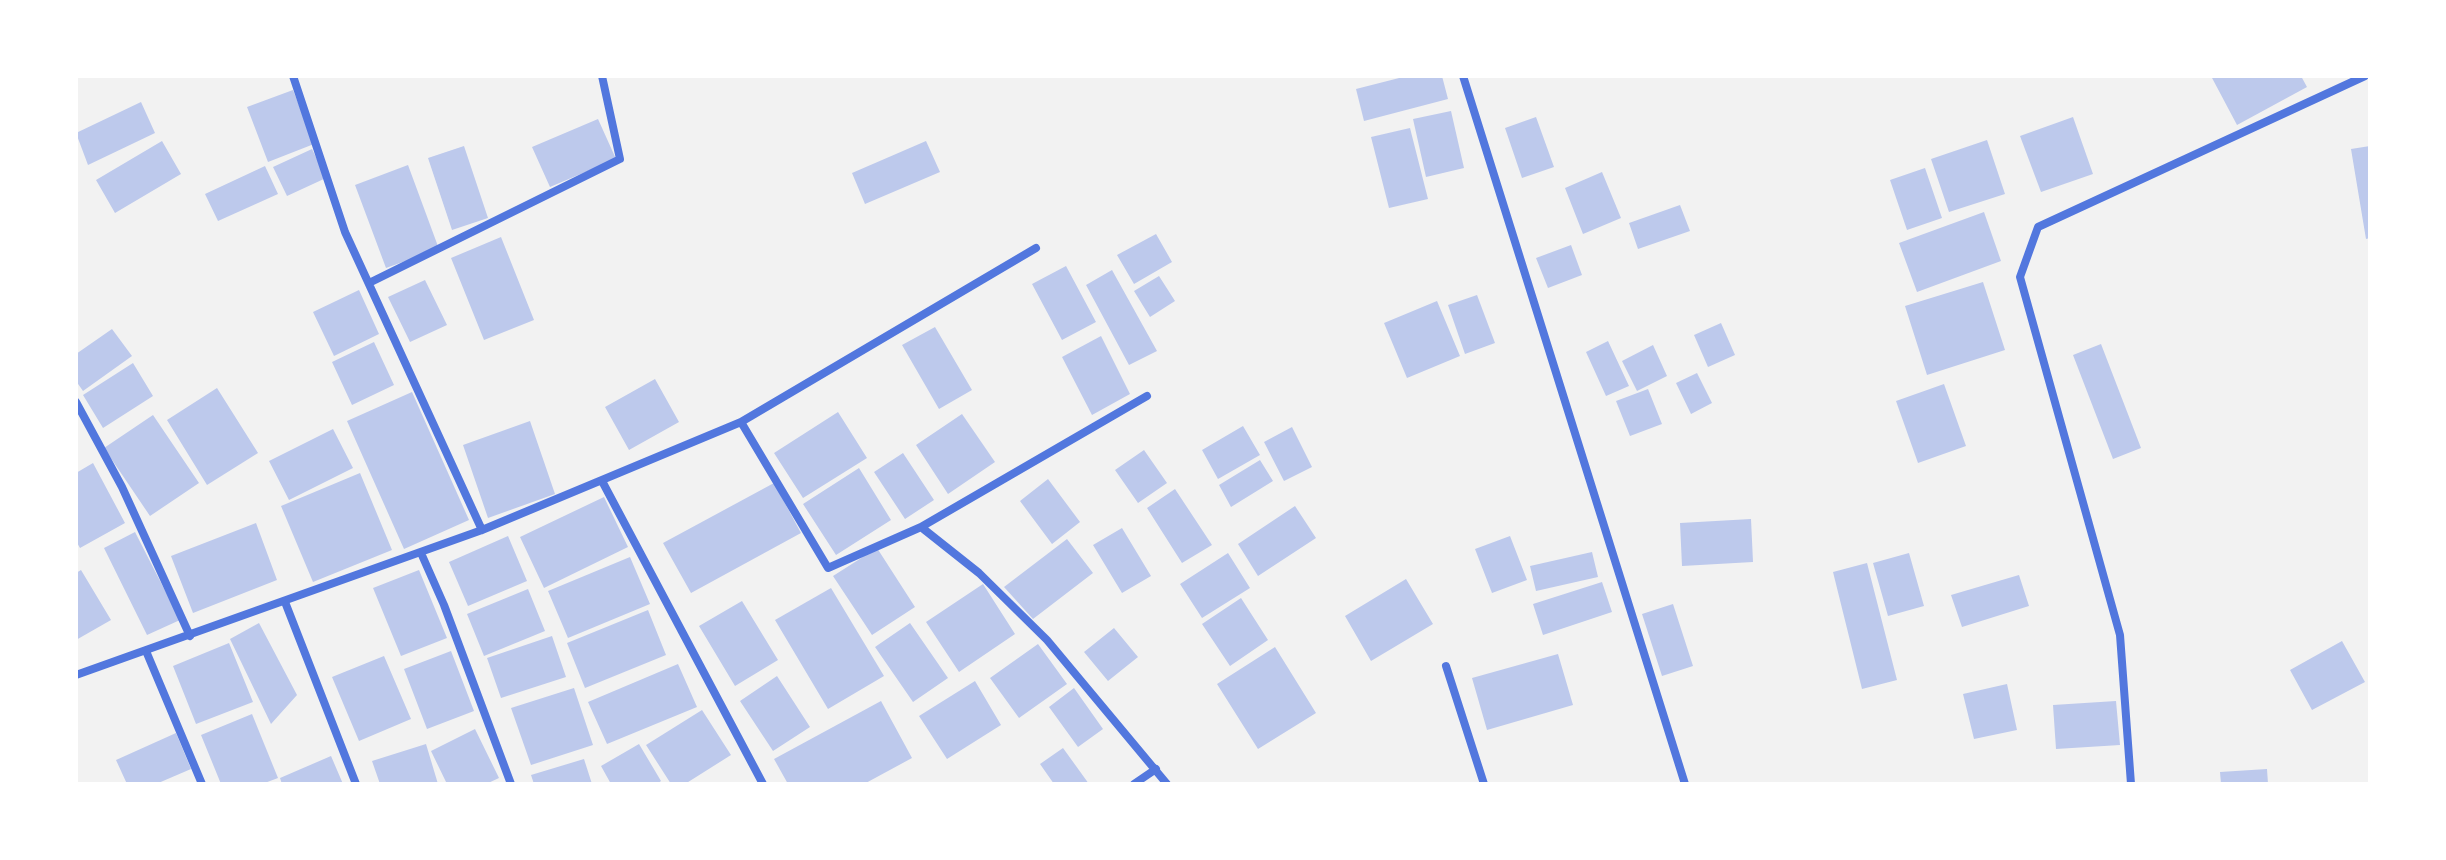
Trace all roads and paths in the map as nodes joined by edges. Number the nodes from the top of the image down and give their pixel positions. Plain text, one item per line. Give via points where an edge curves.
1 (293, 76) edge
2 (602, 76) edge
3 (1463, 76) edge
4 (2365, 76) edge
5 (1036, 248) dead end
6 (369, 283) junction
7 (1147, 396) dead end
8 (76, 402) edge
9 (741, 422) junction
10 (602, 481) junction
11 (921, 527) junction
12 (482, 530) junction
13 (421, 553) junction
14 (285, 602) junction
15 (190, 636) junction
16 (146, 651) junction
17 (1446, 666) dead end
18 (76, 675) edge
19 (1156, 769) junction
20 (202, 784) edge
21 (356, 784) edge
22 (511, 784) edge
23 (763, 784) edge
24 (1134, 784) edge
25 (1167, 784) edge
26 (1484, 784) edge
27 (1685, 784) edge
28 (2131, 784) edge

1 - 6 street via 345,232
2 - 6 street via 620,159
3 - 27 street
4 - 28 street via 2038,227 2020,277 2120,635
5 - 9 street
6 - 12 street
7 - 11 street
8 - 15 street via 122,487
9 - 10 street
9 - 11 street via 828,568
10 - 12 street
10 - 23 street
11 - 19 street via 979,573 1047,640
12 - 13 street
13 - 14 street
13 - 22 street
14 - 15 street
14 - 21 street
15 - 16 street
16 - 18 street
16 - 20 street
17 - 26 street
19 - 24 street
19 - 25 street

